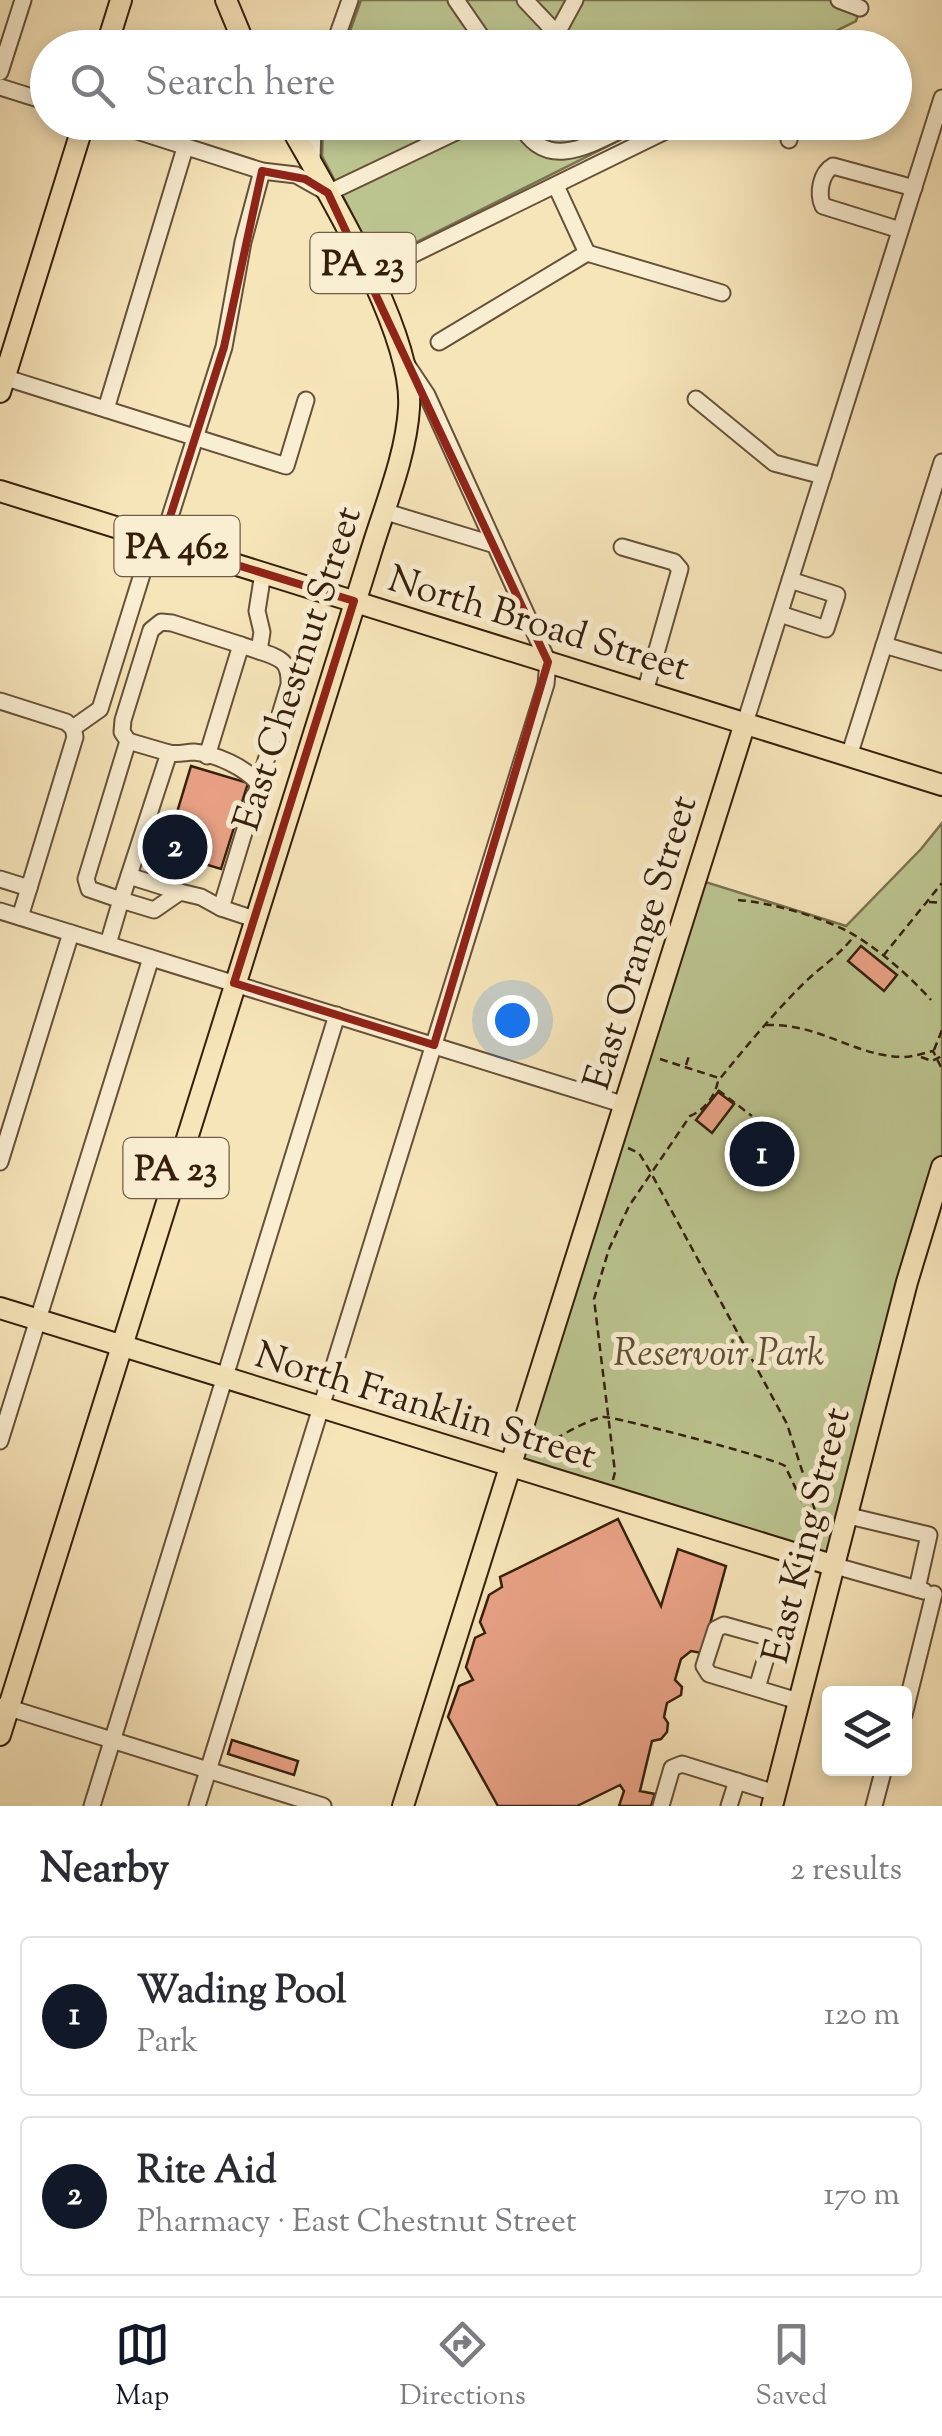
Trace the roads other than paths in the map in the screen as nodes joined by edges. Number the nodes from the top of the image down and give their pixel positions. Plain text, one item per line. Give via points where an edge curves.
1 (23, 0) edge
2 (121, 0) edge
3 (226, 0) edge
4 (349, 0) edge
5 (456, 0) edge
6 (525, 0) edge
7 (575, 0) edge
8 (839, 0) edge
9 (860, 8) dead end
10 (112, 30) edge
11 (238, 30) edge
12 (338, 30) edge
13 (477, 30) edge
14 (546, 30) edge
15 (560, 30) edge
16 (0, 72) edge
17 (0, 87) edge
18 (30, 96) edge
19 (942, 98) edge
20 (78, 140) edge
21 (162, 140) edge
22 (298, 140) edge
23 (313, 140) edge
24 (440, 140) edge
25 (530, 140) edge
26 (596, 140) edge
27 (648, 140) edge
28 (185, 148) junction
29 (312, 166) junction
30 (262, 171) junction
31 (556, 186) junction
32 (914, 188) junction
33 (328, 194) junction
34 (900, 230) junction
35 (587, 253) junction
36 (369, 276) junction
37 (722, 293) dead end
38 (440, 342) dead end
39 (406, 364) junction
40 (2, 382) edge
41 (696, 398) dead end
42 (306, 400) dead end
43 (106, 409) junction
44 (196, 437) junction
45 (942, 462) edge
46 (823, 476) junction
47 (0, 491) edge
48 (383, 510) junction
49 (158, 540) junction
50 (495, 545) junction
51 (622, 547) dead end
52 (263, 573) junction
53 (790, 580) junction
54 (354, 602) junction
55 (780, 614) junction
56 (240, 645) junction
57 (884, 646) junction
58 (259, 651) junction
59 (548, 662) junction
60 (942, 662) edge
61 (645, 692) junction
62 (0, 701) edge
63 (745, 723) junction
64 (73, 728) junction
65 (128, 741) junction
66 (174, 754) junction
67 (207, 756) junction
68 (849, 756) junction
69 (259, 784) junction
70 (942, 785) edge
71 (129, 876) junction
72 (0, 879) edge
73 (29, 888) junction
74 (180, 892) junction
75 (121, 900) junction
76 (222, 908) junction
77 (0, 911) edge
78 (20, 917) junction
79 (254, 919) junction
80 (71, 933) junction
81 (108, 944) junction
82 (151, 958) junction
83 (234, 983) junction
84 (337, 1016) junction
85 (434, 1045) junction
86 (625, 1105) junction
87 (0, 1162) edge
88 (941, 1172) edge
89 (0, 1308) edge
90 (38, 1320) junction
91 (121, 1346) junction
92 (224, 1378) junction
93 (321, 1408) junction
94 (0, 1441) edge
95 (510, 1467) junction
96 (845, 1515) junction
97 (832, 1566) junction
98 (917, 1589) junction
99 (938, 1596) edge
100 (912, 1687) edge
101 (757, 1688) junction
102 (798, 1701) junction
103 (4, 1707) edge
104 (0, 1736) edge
105 (112, 1740) junction
106 (208, 1770) junction
107 (882, 1776) edge
108 (737, 1781) junction
109 (773, 1800) edge
110 (92, 1806) edge
111 (197, 1806) edge
112 (324, 1806) edge
113 (403, 1806) edge
114 (661, 1806) edge
115 (729, 1806) edge
116 (874, 1806) edge

1 - 16 street
2 - 10 main road
3 - 11 main road
4 - 12 street
5 - 13 street
6 - 14 street
7 - 15 street
8 - 9 street
17 - 18 street
19 - 32 street, East Orange Street
20 - 40 main road
21 - 28 street
22 - 29 main road, PA 23
23 - 29 street
24 - 33 street
25 - 26 street via 557,153
27 - 31 street
28 - 30 street
28 - 43 street
29 - 33 main road, PA 23
30 - 33 street via 305,178
30 - 44 street via 224,347
31 - 35 street
31 - 36 street
32 - 34 street, East Orange Street
32 - 34 street via 833,166 822,182 823,206
33 - 36 main road, PA 23
34 - 46 street, East Orange Street
35 - 37 street
35 - 38 street
36 - 39 main road, PA 23
39 - 48 main road, East Chestnut Street / PA 23 via 407,426
39 - 50 street
40 - 43 street
41 - 46 street via 774,463
42 - 44 street via 286,466
43 - 44 street
44 - 49 street
45 - 57 street
46 - 53 street, East Orange Street
47 - 49 main road, North Broad Street / PA 462
48 - 50 street
48 - 54 main road, East Chestnut Street / PA 23
49 - 52 main road, North Broad Street / PA 462
49 - 64 street via 100,709
50 - 59 street
51 - 61 street via 680,569
52 - 54 main road, North Broad Street / PA 462
52 - 58 street
53 - 55 street, East Orange Street
53 - 55 street via 837,595 826,629
54 - 59 main road, North Broad Street / PA 462
54 - 79 main road, East Chestnut Street / PA 23
55 - 63 street, East Orange Street
56 - 58 street
56 - 65 street via 160,622 151,630 122,720
56 - 67 street
57 - 60 street
57 - 68 street
58 - 69 street via 283,658 290,668
59 - 61 main road, North Broad Street / PA 462
59 - 85 street
61 - 63 main road, North Broad Street / PA 462
62 - 64 street
63 - 68 main road, North Broad Street / PA 462
63 - 86 main road, East Orange Street
64 - 73 street
65 - 66 street
65 - 75 street via 86,878 88,889
66 - 67 street
66 - 71 street
67 - 69 street via 250,772
68 - 70 main road, North Broad Street / PA 462
69 - 76 street
71 - 74 street
71 - 75 street
72 - 73 street
73 - 78 street
74 - 75 street via 154,910
74 - 76 street
75 - 81 street
76 - 79 street
77 - 78 street
78 - 80 street
79 - 83 main road, East Chestnut Street / PA 23
80 - 81 street
80 - 87 street
81 - 82 street
82 - 83 street
82 - 90 street
83 - 84 street
83 - 91 main road, East Chestnut Street / PA 23
84 - 85 street
84 - 92 street
85 - 86 street
85 - 93 street
86 - 95 main road, East Orange Street
88 - 96 main road, East King Street
89 - 90 main road, North Franklin Street
90 - 91 main road, North Franklin Street
90 - 94 street
91 - 92 main road, North Franklin Street
91 - 103 main road, East Chestnut Street / PA 23
92 - 93 main road, North Franklin Street
92 - 105 street
93 - 95 main road, North Franklin Street
93 - 106 street
95 - 97 main road, North Franklin Street
95 - 113 main road, East Orange Street
96 - 97 main road, East King Street
96 - 98 street via 928,1535
97 - 98 street
97 - 102 main road, East King Street
98 - 99 street
99 - 100 street
101 - 101 street via 709,1674 704,1666 716,1629 724,1625 767,1636
101 - 102 street
102 - 109 main road, East King Street
103 - 104 main road, East Chestnut Street / PA 23
103 - 105 street
105 - 106 street
105 - 110 street
106 - 111 street
106 - 112 street
107 - 116 street
108 - 109 street
108 - 114 street via 682,1764 672,1768
108 - 115 street

